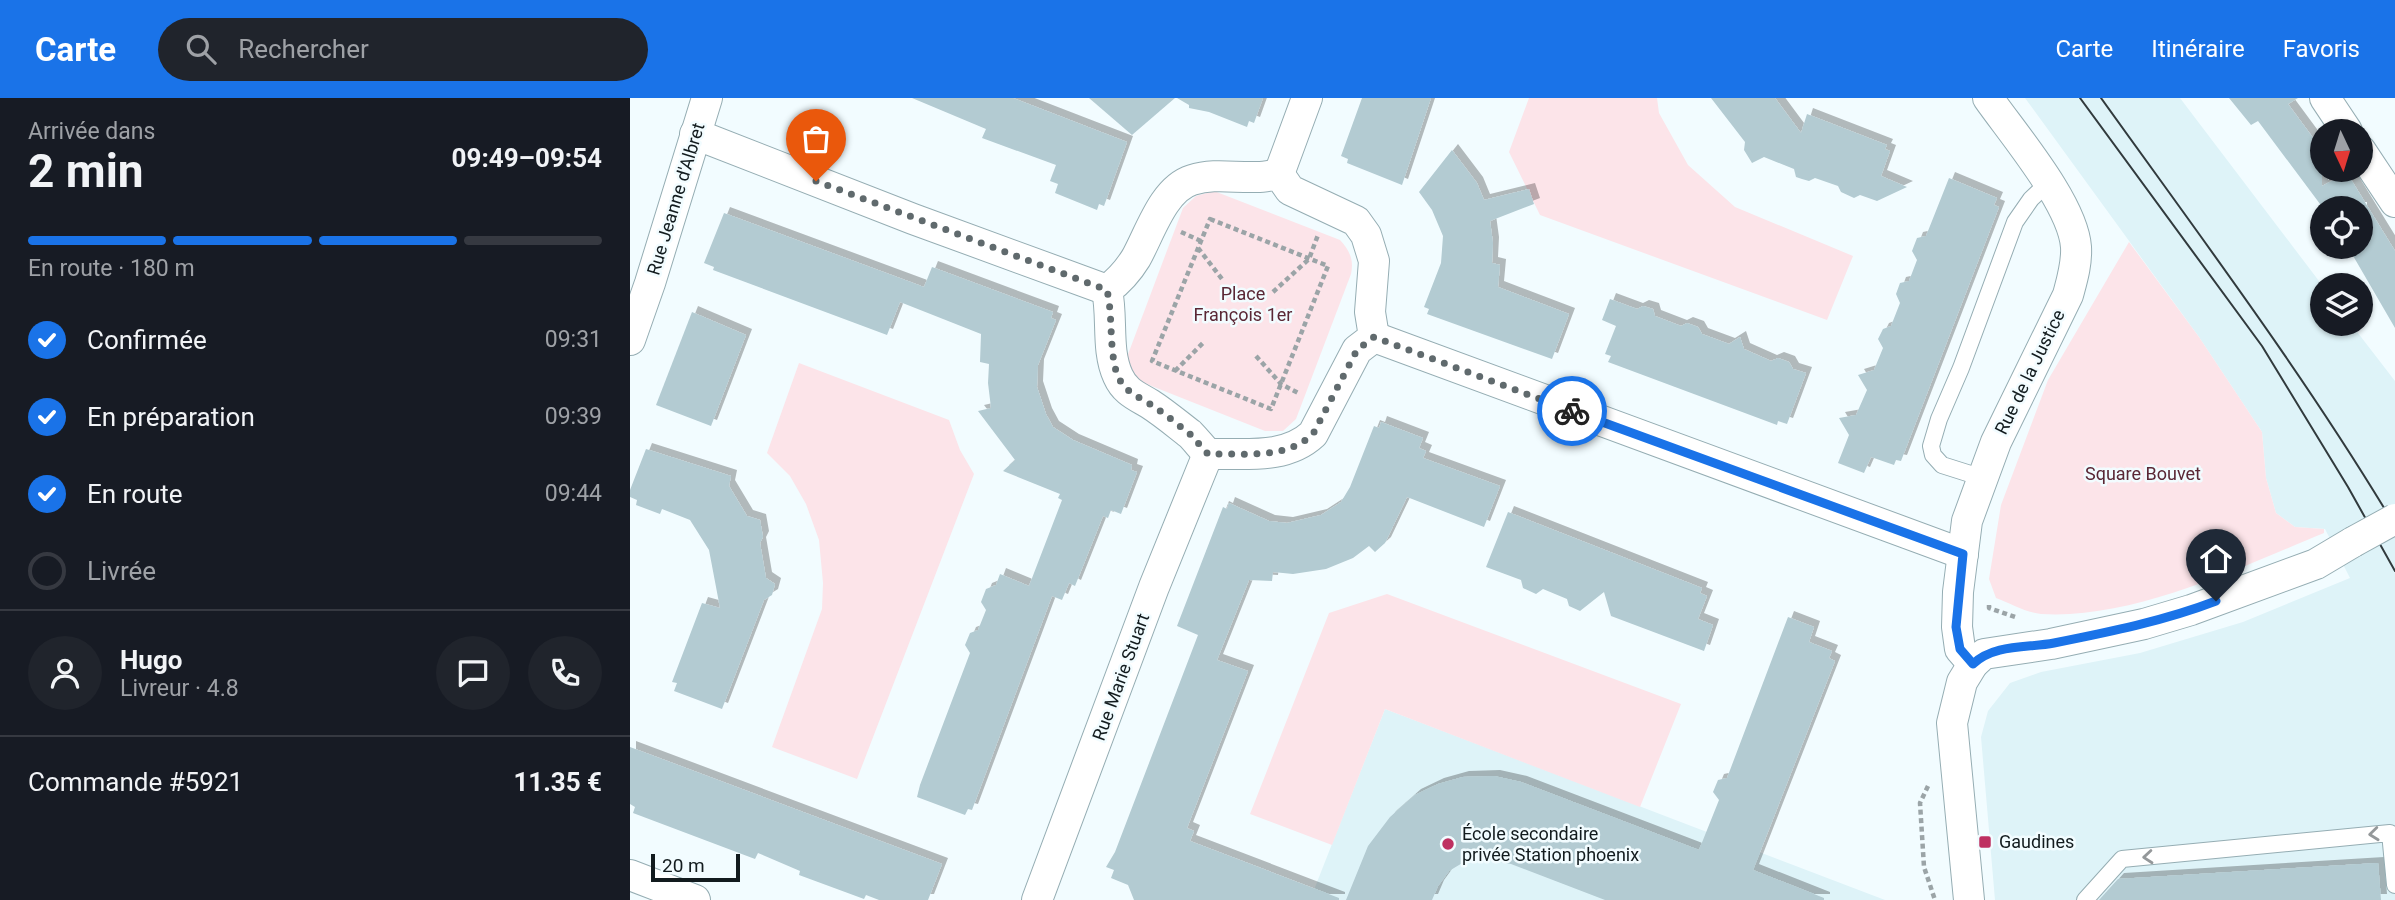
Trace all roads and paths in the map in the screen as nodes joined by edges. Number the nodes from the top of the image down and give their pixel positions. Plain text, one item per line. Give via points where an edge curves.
1 (707, 98) edge
2 (1307, 98) edge
3 (1988, 98) edge
4 (2325, 98) edge
5 (2339, 119) edge
6 (695, 134) junction
7 (2373, 169) edge
8 (1279, 174) junction
9 (2048, 183) junction
10 (2395, 202) edge
11 (1198, 247) junction
12 (1309, 259) junction
13 (1222, 279) dead end
14 (1107, 290) junction
15 (1273, 292) dead end
16 (637, 302) edge
17 (1374, 337) junction
18 (630, 340) edge
19 (1204, 342) dead end
20 (1256, 356) dead end
21 (1175, 371) junction
22 (1281, 384) junction
23 (1208, 454) junction
24 (1983, 478) junction
25 (2395, 519) edge
26 (1963, 554) junction
27 (1973, 664) junction
28 (630, 875) edge
29 (2395, 885) edge
30 (695, 900) edge
31 (1037, 900) edge
32 (1969, 900) edge
33 (2085, 900) edge

1 - 6 street, Rue Jeanne d'Albret
2 - 8 street
3 - 9 street, Rue de la Justice
4 - 5 street
6 - 14 street
6 - 16 street, Rue Jeanne d'Albret
7 - 10 street
8 - 14 street via 1206,176 1181,184 1155,220 1135,260
8 - 17 street via 1290,190 1356,221 1366,235 1374,261 1370,312
9 - 24 street, Rue de la Justice via 2063,204 2073,231 2075,270 2068,295
9 - 24 lane via 2015,222 1931,446 1942,465
11 - 12 path via 1209,219
11 - 13 path
11 - 21 path via 1152,361
12 - 15 path
12 - 22 path via 1328,266
14 - 23 street via 1114,359 1124,386 1192,436
16 - 18 street, Rue Jeanne d'Albret
17 - 23 street via 1357,350 1313,434 1303,443 1288,451
17 - 26 street
19 - 21 path
20 - 22 path
21 - 22 path via 1271,409
23 - 31 street, Rue Marie Stuart
24 - 26 street, Rue de la Justice via 1967,521
25 - 27 street, bridge via 2316,564 2191,610 2051,644 1984,654
26 - 27 street, Rue de la Justice via 1956,627 1960,649
27 - 32 street via 1962,682 1952,723
28 - 30 street
29 -> 33 lane via 2390,833 2122,859

